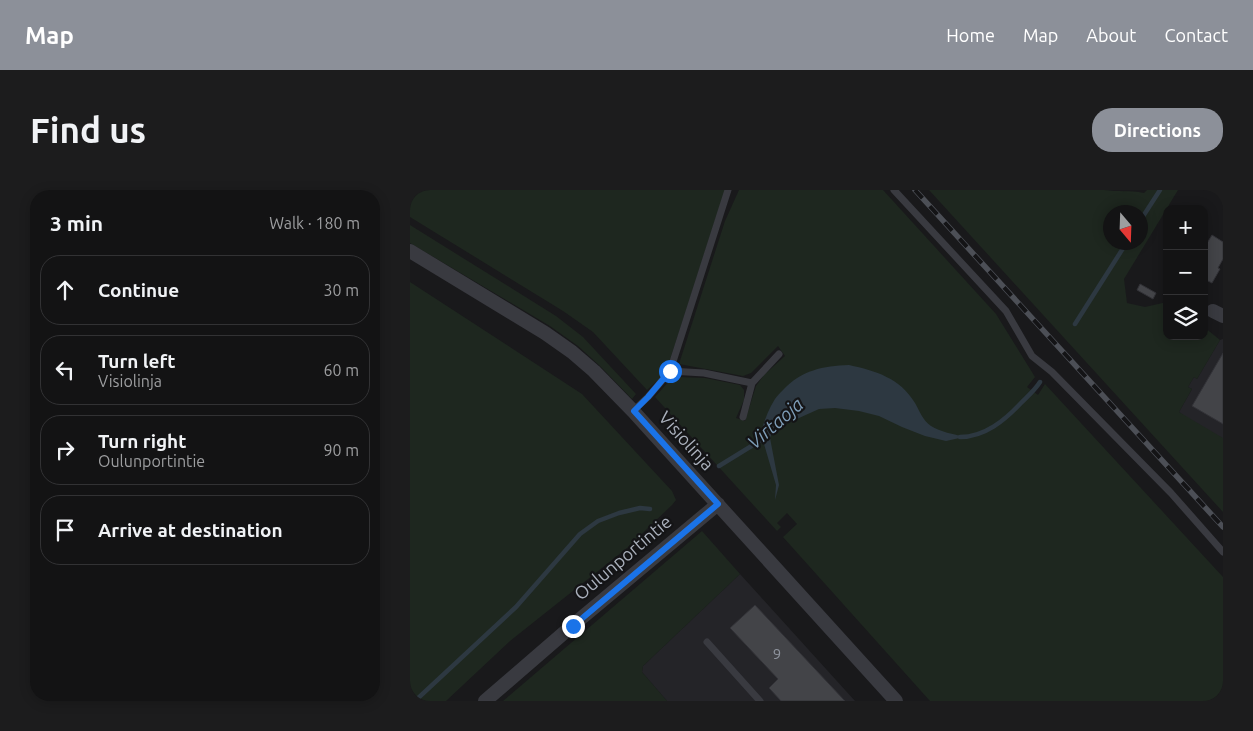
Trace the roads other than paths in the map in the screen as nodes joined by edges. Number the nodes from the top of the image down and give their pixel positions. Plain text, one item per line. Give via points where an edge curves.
1 (728, 190) edge
2 (894, 190) edge
3 (410, 251) edge
4 (779, 354) dead end
5 (670, 371) junction
6 (752, 383) junction
7 (634, 411) junction
8 (742, 417) dead end
9 (718, 504) junction
10 (1223, 552) edge
11 (706, 642) dead end
12 (485, 701) edge
13 (760, 701) edge
14 (896, 701) edge

1 - 5 lane
2 - 10 lane via 1006,311 1032,356 1052,372 1171,493
3 - 7 street, Visiolinja via 572,352
4 - 6 lane
5 - 6 lane via 704,373
5 - 7 lane
6 - 8 lane
7 - 9 street, Visiolinja
9 - 12 street, Oulunportintie
9 - 14 street, Visiolinja
11 - 13 lane

